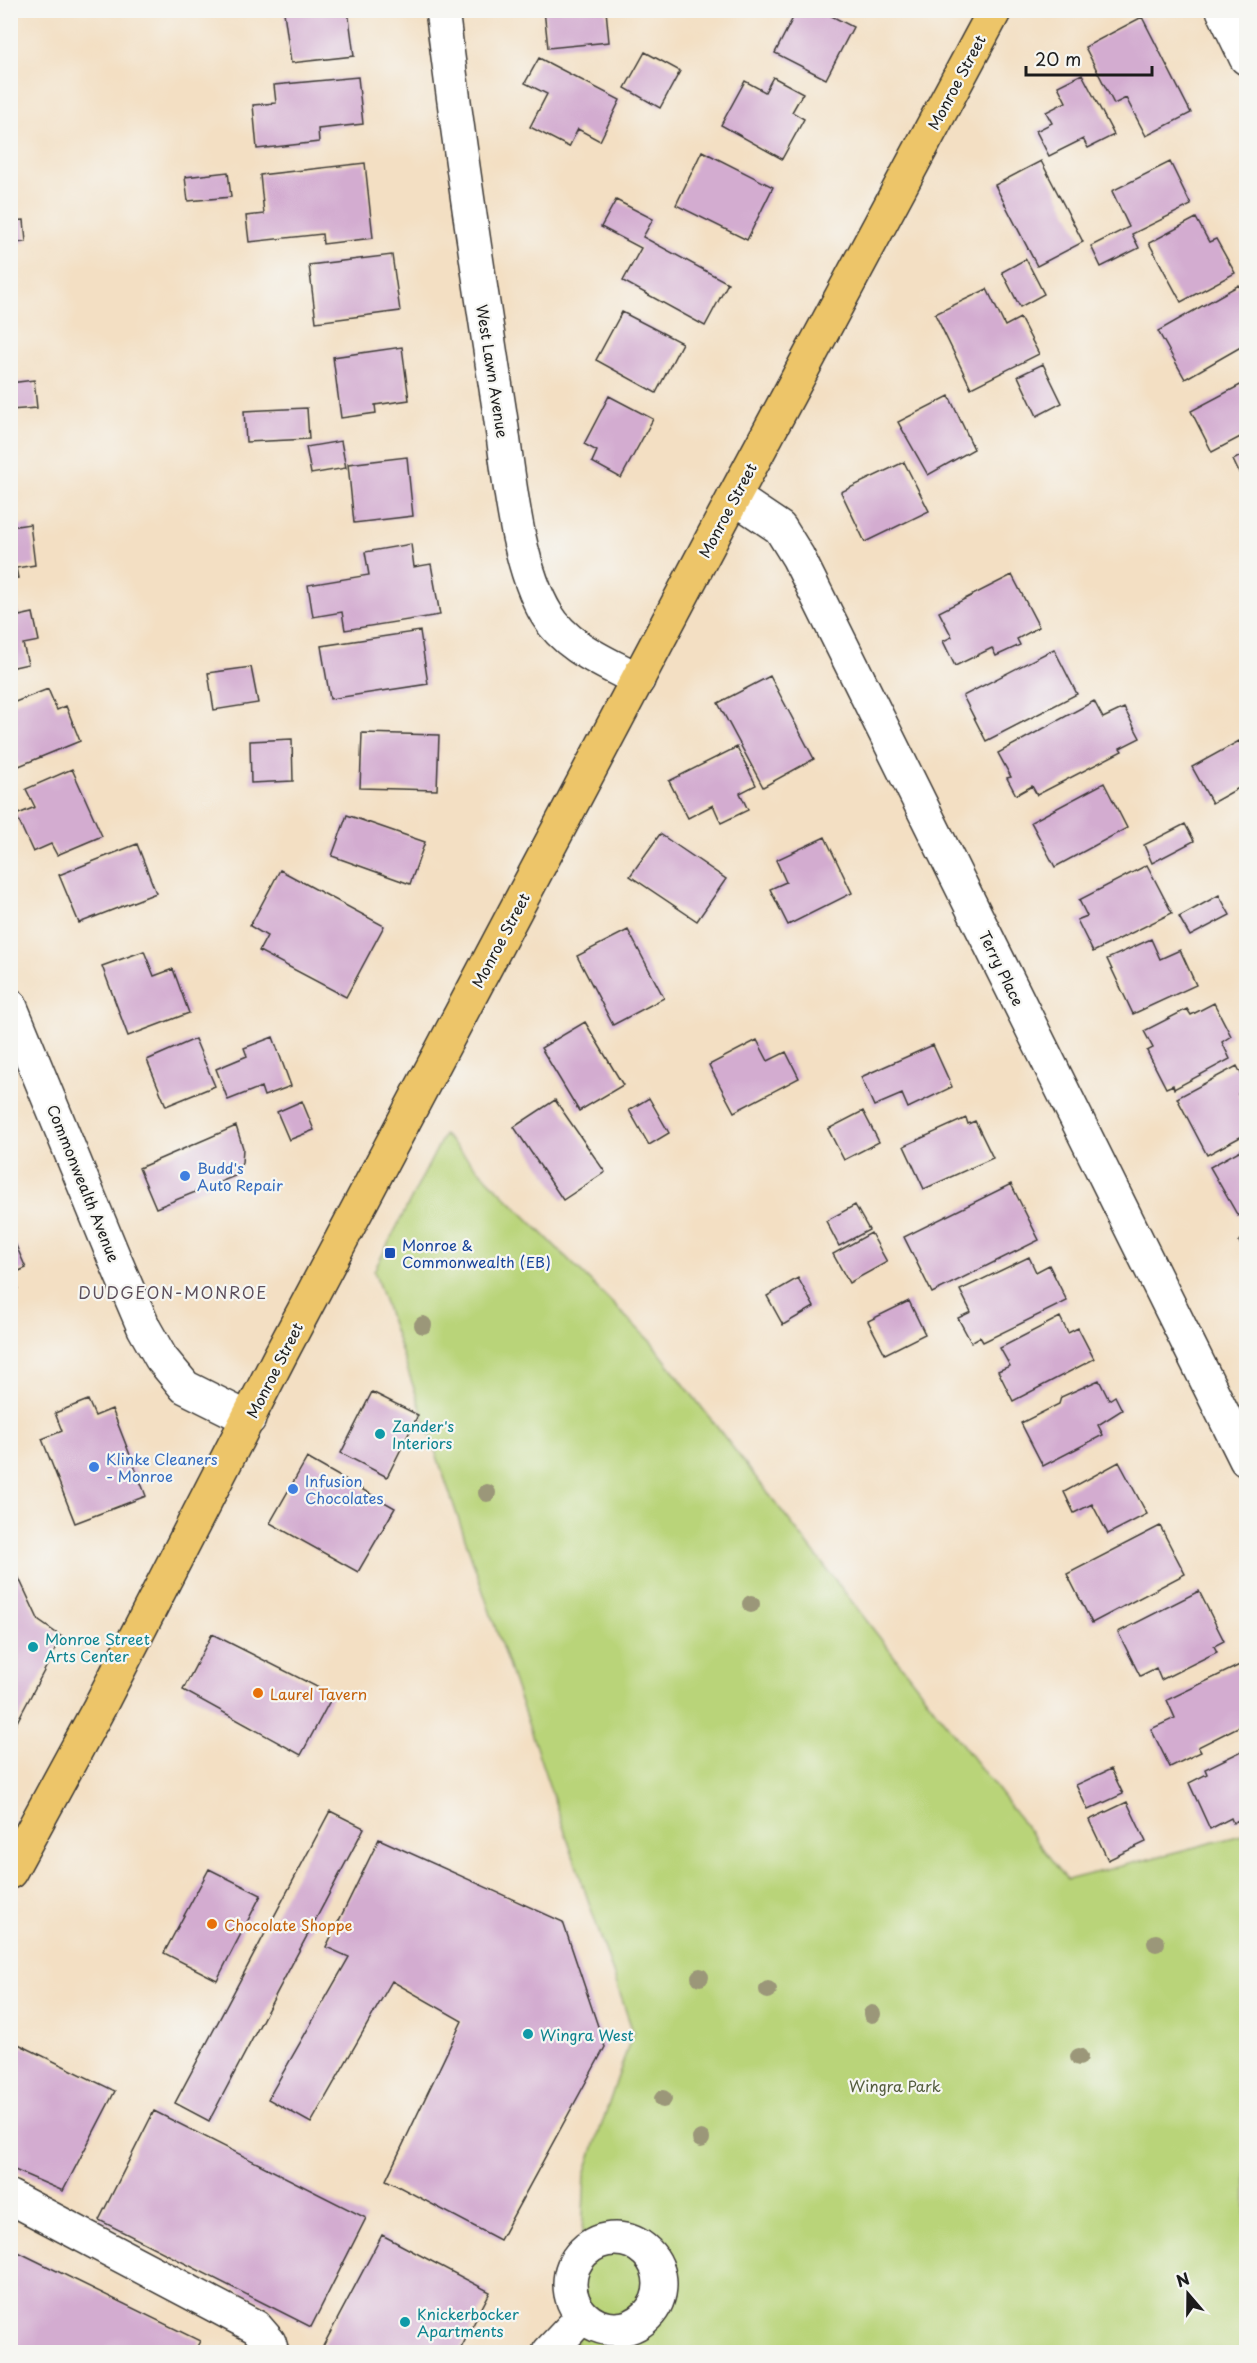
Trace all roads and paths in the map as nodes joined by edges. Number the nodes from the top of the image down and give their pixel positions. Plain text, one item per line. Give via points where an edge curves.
1 (442, 10) edge
2 (995, 10) edge
3 (1223, 10) edge
4 (1246, 58) edge
5 (734, 497) junction
6 (638, 680) junction
7 (10, 1005) edge
8 (249, 1419) junction
9 (1246, 1460) edge
10 (10, 1872) edge
11 (10, 2197) edge
12 (583, 2316) dead end
13 (272, 2352) edge
14 (549, 2352) edge

1 - 6 street, West Lawn Avenue via 467,204 516,521 532,585 566,639
2 - 5 main road, Monroe Street
3 - 4 street
5 - 6 main road, Monroe Street
5 - 9 street, Terry Place via 780,528 798,556
6 - 8 main road, Monroe Street
7 - 8 street, Commonwealth Avenue via 119,1270 161,1358 185,1387
8 - 10 main road, Monroe Street
11 - 13 street via 256,2327
12 - 14 street

